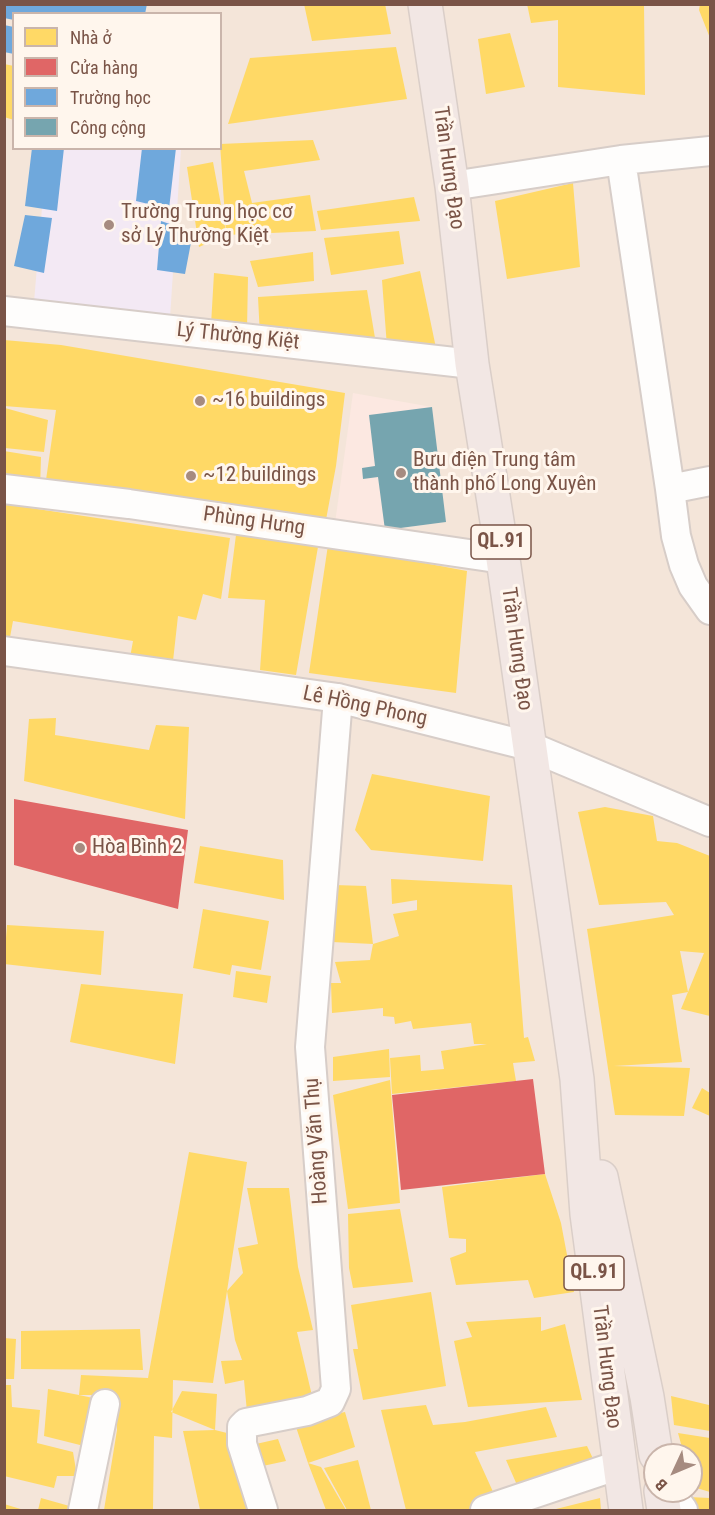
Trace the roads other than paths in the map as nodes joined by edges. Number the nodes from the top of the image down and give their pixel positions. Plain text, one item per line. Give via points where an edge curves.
1 (424, 4) edge
2 (711, 151) edge
3 (621, 160) junction
4 (452, 186) junction
5 (4, 311) edge
6 (472, 364) junction
7 (711, 481) edge
8 (4, 489) edge
9 (670, 489) junction
10 (503, 559) junction
11 (711, 610) edge
12 (4, 651) edge
13 (338, 698) junction
14 (529, 746) junction
15 (711, 822) edge
16 (577, 1079) junction
17 (105, 1404) dead end
18 (654, 1443) edge
19 (619, 1465) junction
20 (83, 1510) edge
21 (263, 1510) edge
22 (485, 1510) edge
23 (626, 1510) edge

1 - 4 highway, Trần Hưng Đạo / QL.91
2 - 3 street
3 - 4 street
3 - 9 street
4 - 6 highway, Trần Hưng Đạo / QL.91
5 - 6 street, Lý Thường Kiệt
6 - 10 highway, Trần Hưng Đạo / QL.91
7 - 9 street
8 - 10 street, Phùng Hưng
9 - 11 street via 684,565 693,586
10 - 14 highway, Trần Hưng Đạo / QL.91
12 - 13 street, Lê Hồng Phong
13 - 14 street, Lê Hồng Phong
13 - 21 street, Hoàng Văn Thụ via 310,1047 336,1389 330,1402 242,1427 243,1444
14 - 15 street, Lê Hồng Phong
14 - 16 highway, Trần Hưng Đạo / QL.91
16 - 18 highway, Trần Hưng Đạo / QL.91 via 611,1220
16 - 19 highway, Trần Hưng Đạo / QL.91 via 587,1214
17 - 20 street
19 - 22 street
19 - 23 highway, Trần Hưng Đạo / QL.91

